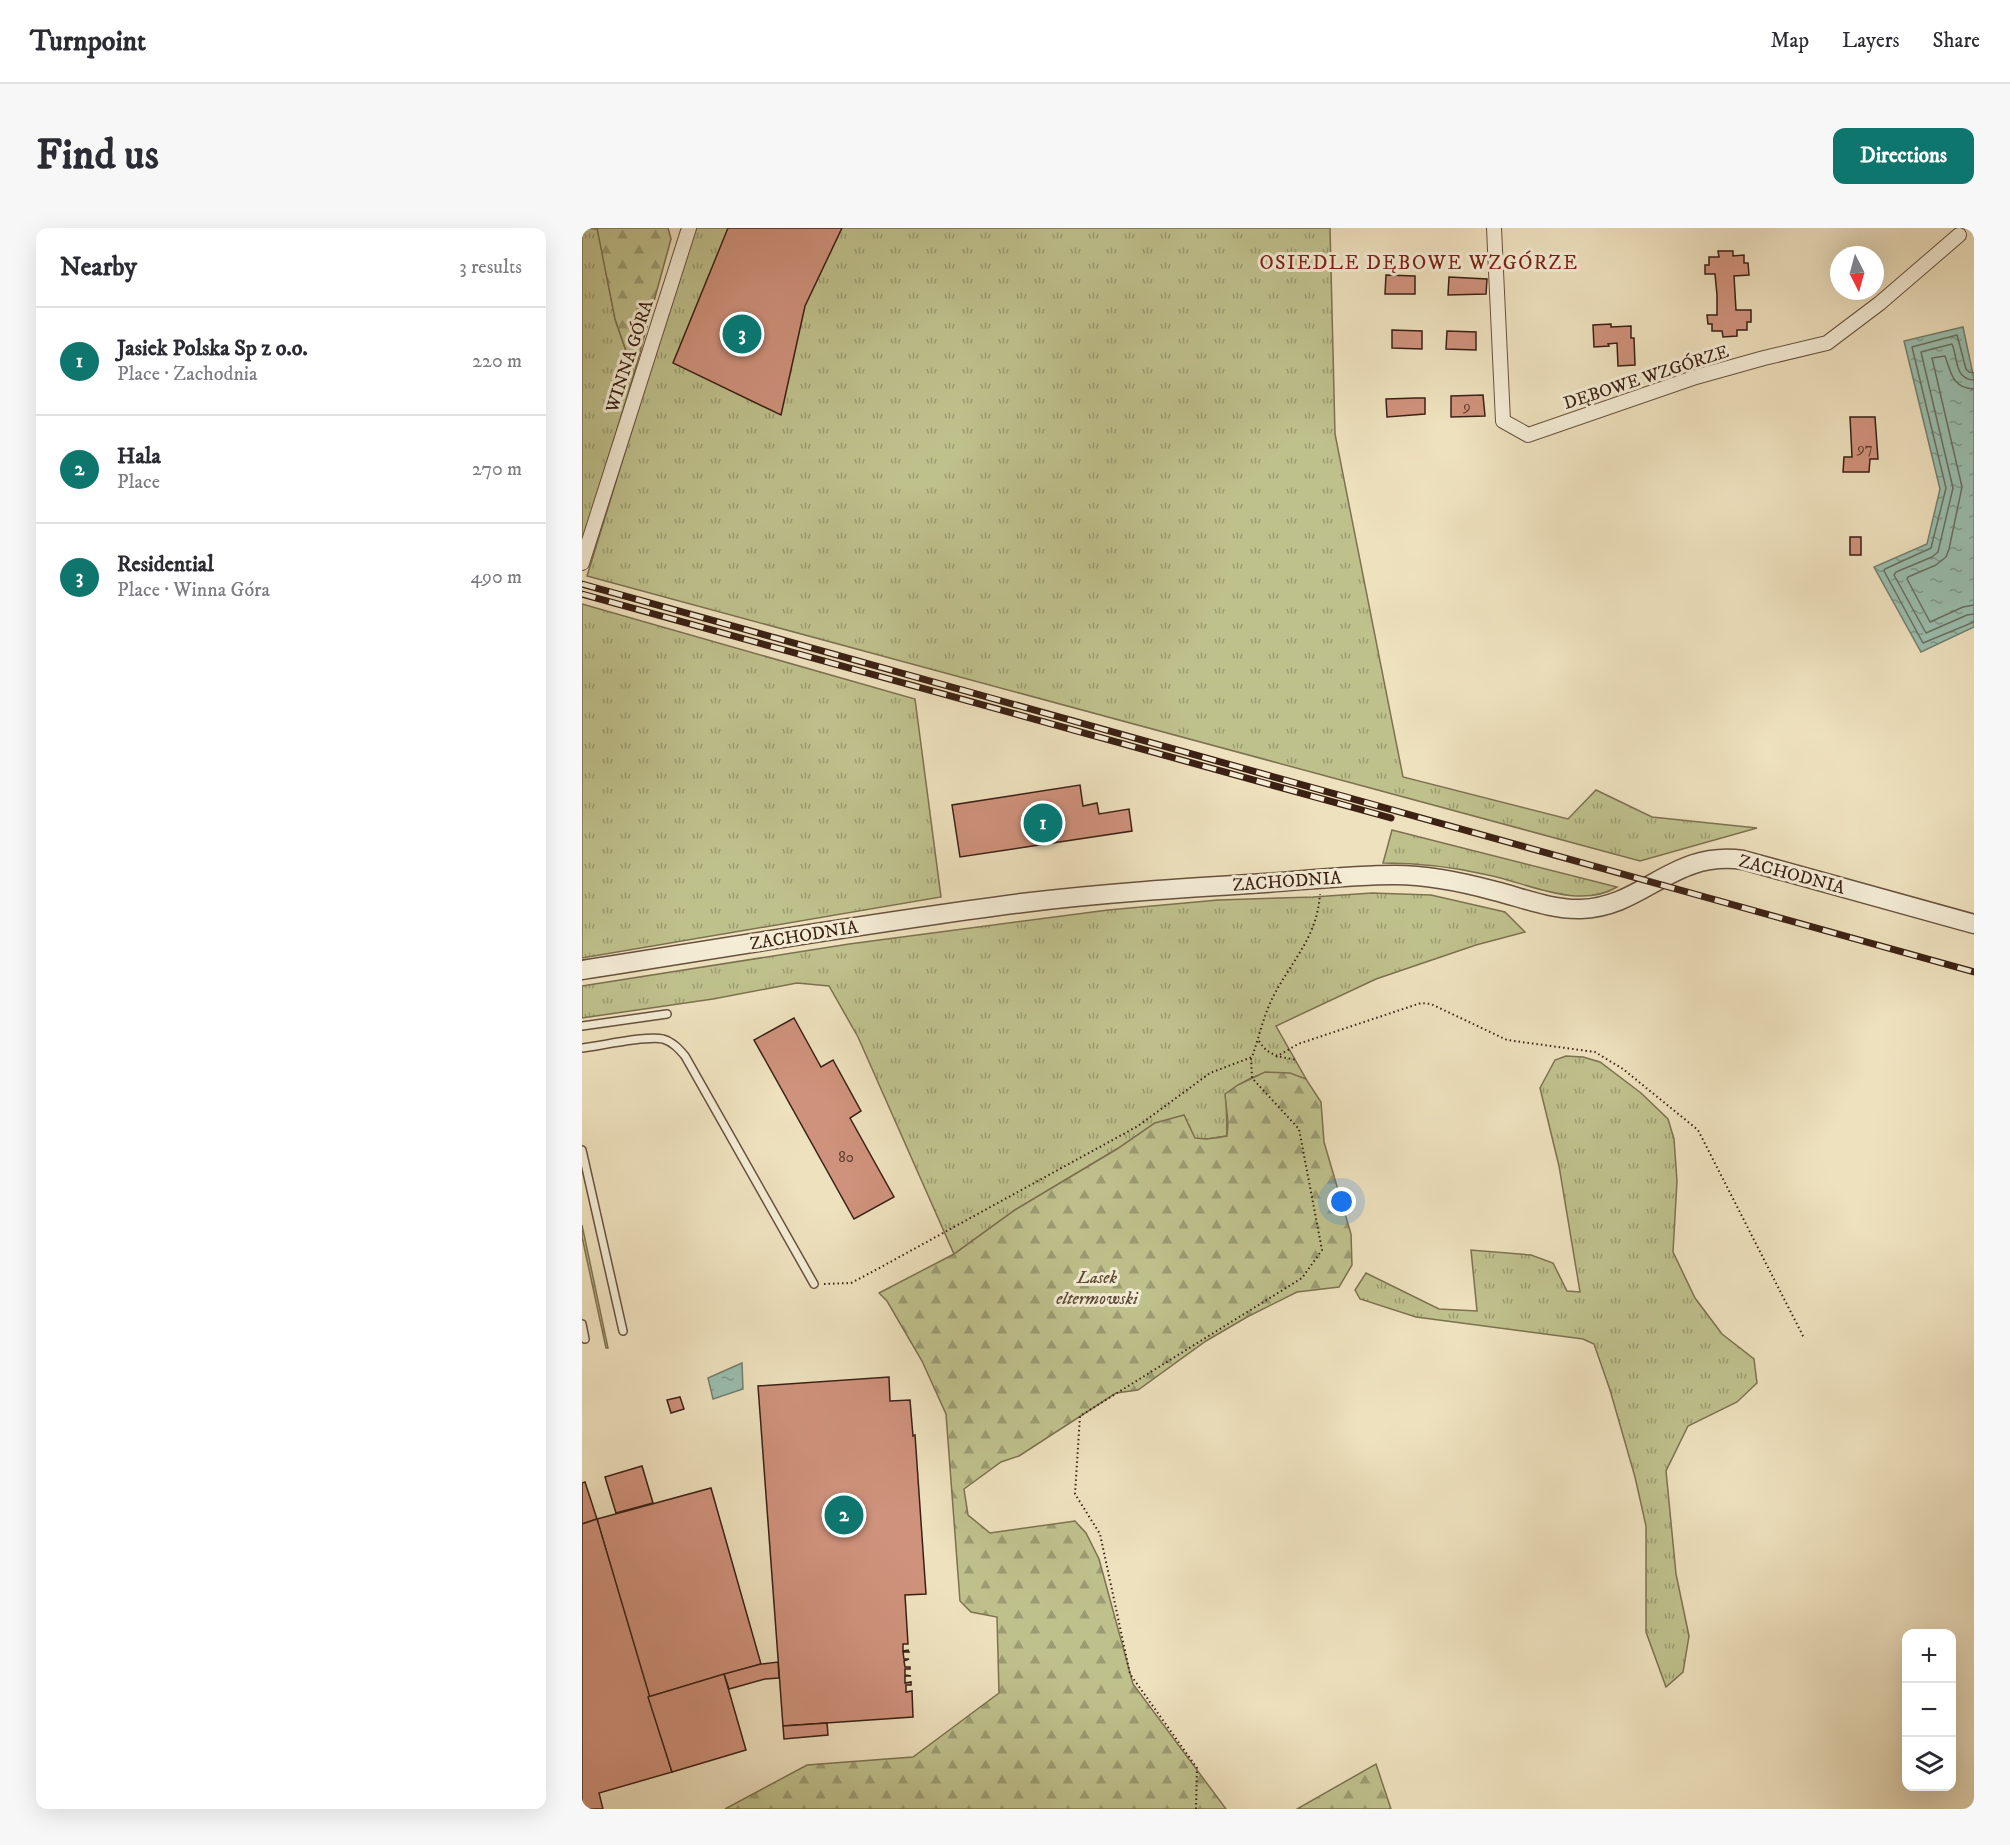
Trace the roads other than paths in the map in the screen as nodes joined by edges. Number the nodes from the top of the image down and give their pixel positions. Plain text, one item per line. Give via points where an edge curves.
1 (689, 228) edge
2 (1494, 228) edge
3 (1959, 236) dead end
4 (582, 563) edge
5 (1974, 924) edge
6 (582, 970) edge
7 (667, 1014) dead end
8 (582, 1026) edge
9 (582, 1048) edge
10 (582, 1150) edge
11 (814, 1284) road end
12 (582, 1324) edge
13 (623, 1331) dead end
14 (585, 1339) dead end

1 - 4 street, WINNA GÓRA
2 - 3 street, DĘBOWE WZGÓRZE via 1503,421 1528,435 1696,377 1827,343
5 - 6 street, ZACHODNIA via 1725,858 1678,869 1613,903 1578,909 1417,876 1368,876 1023,903
7 - 8 lane
9 - 11 lane via 650,1039 676,1045
10 - 13 lane
12 - 14 lane

